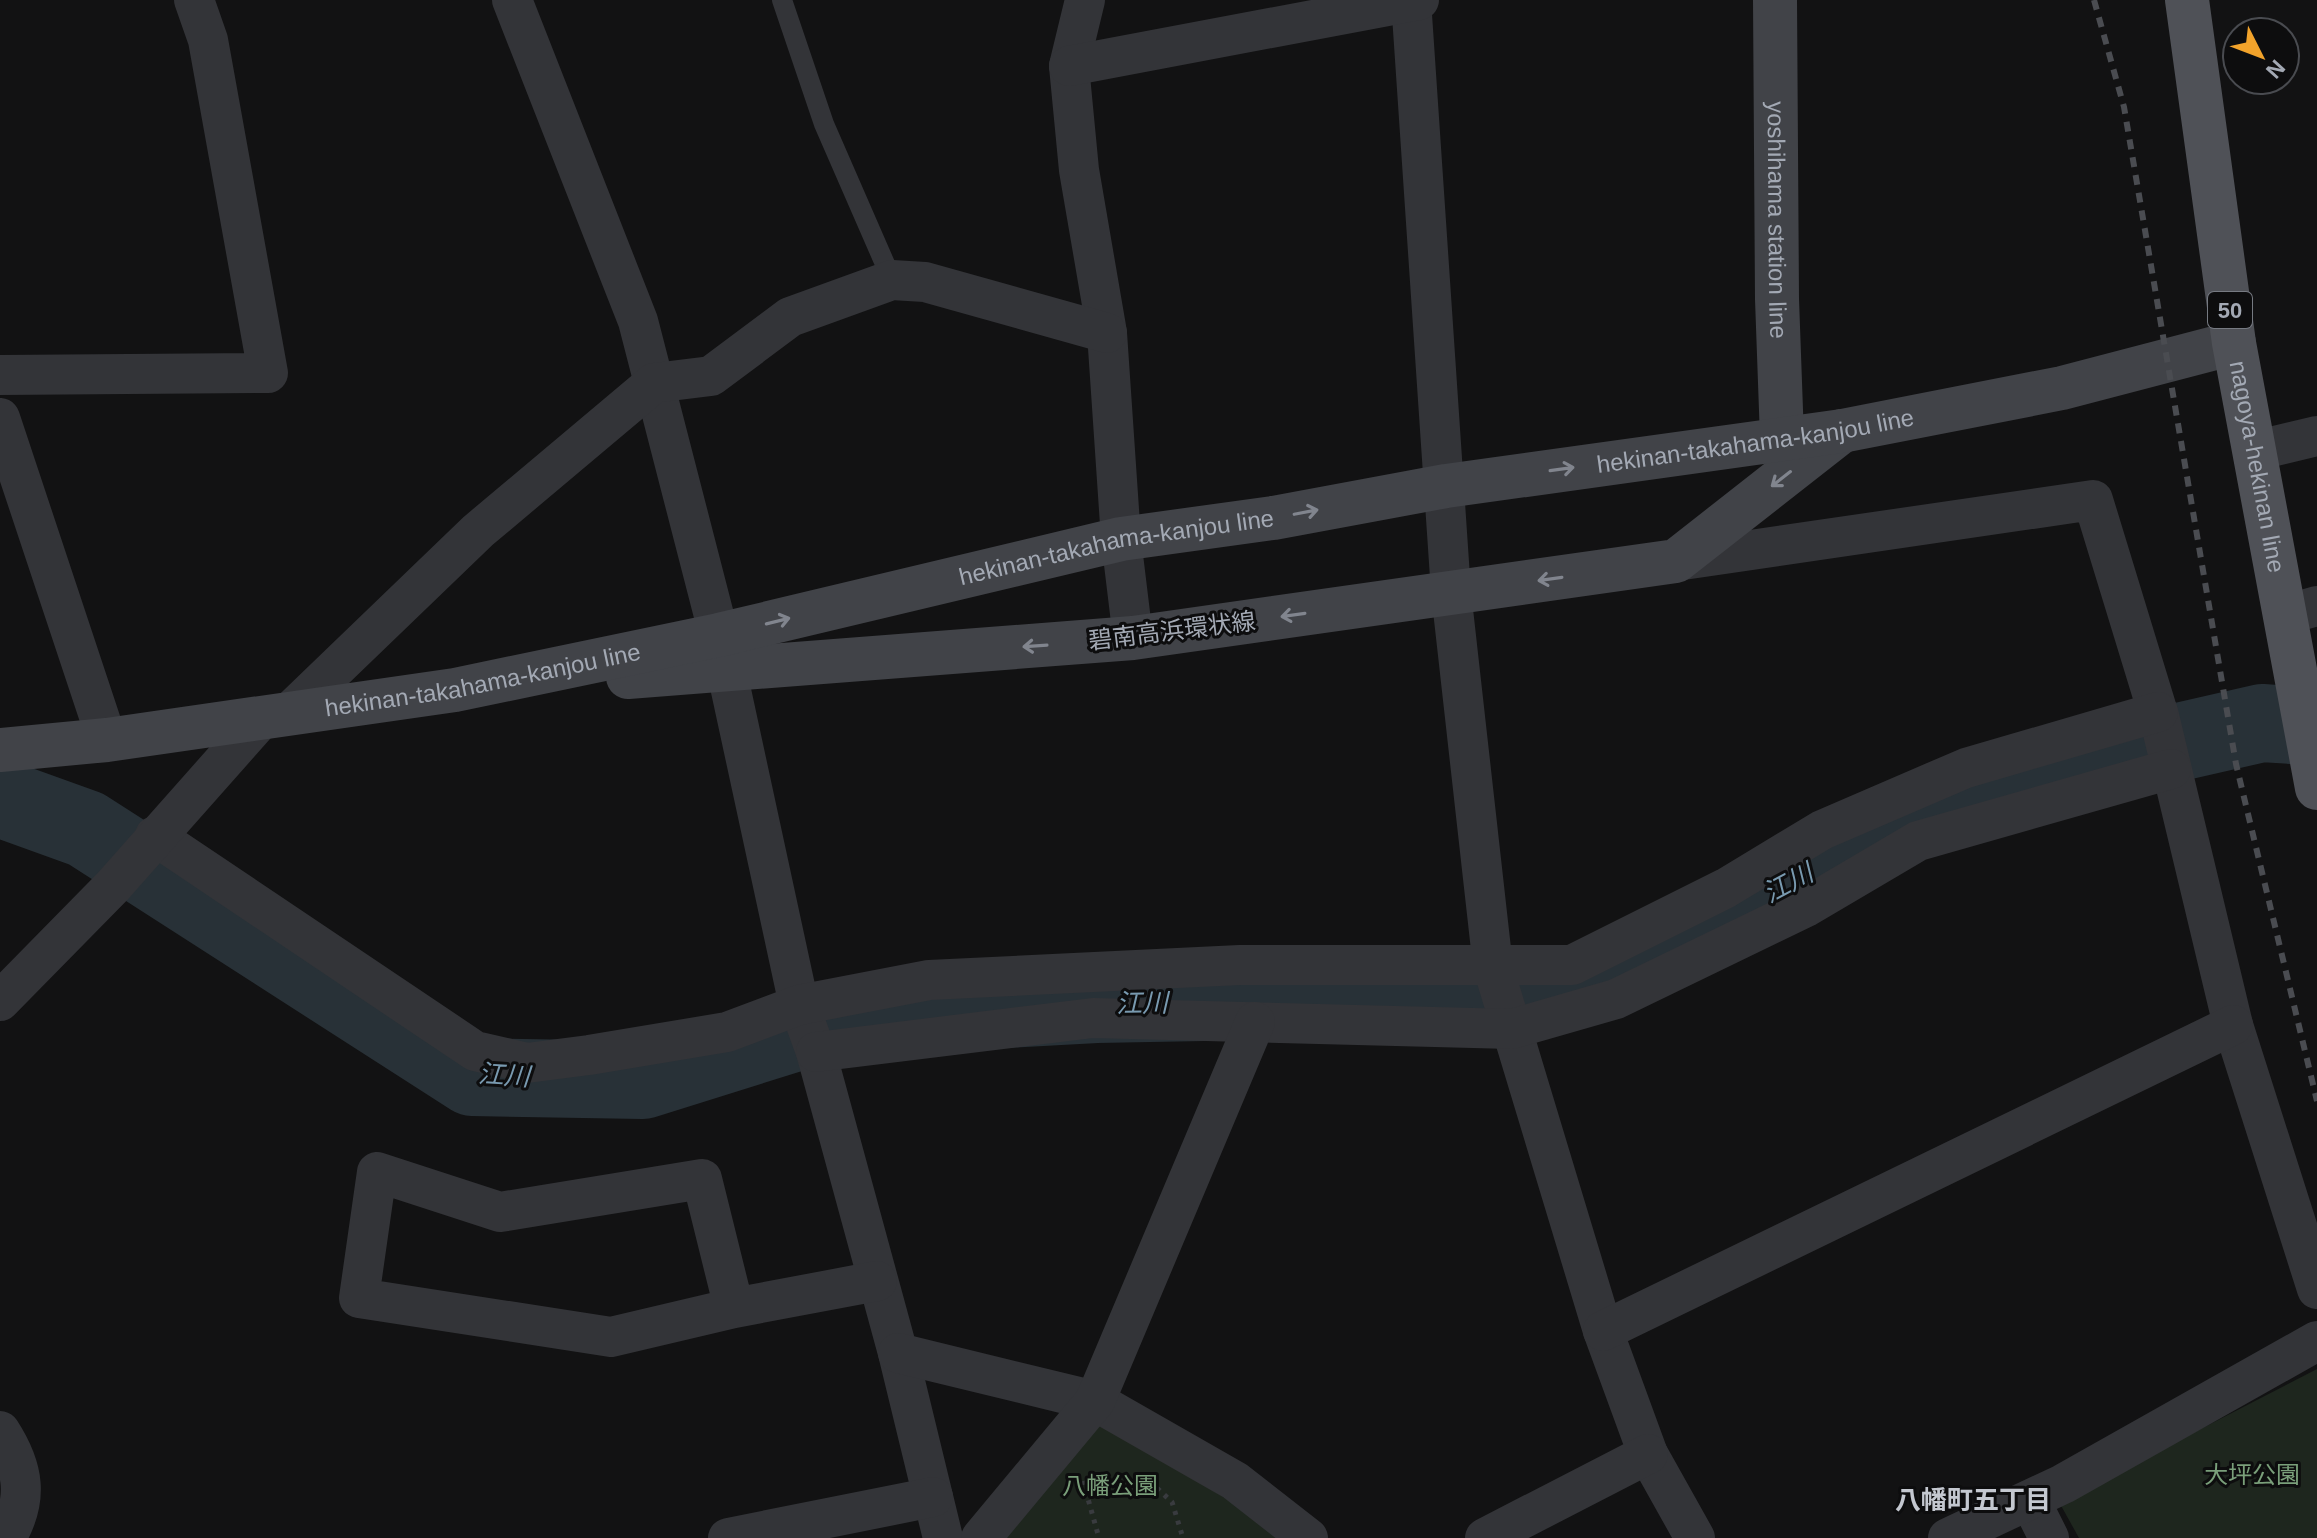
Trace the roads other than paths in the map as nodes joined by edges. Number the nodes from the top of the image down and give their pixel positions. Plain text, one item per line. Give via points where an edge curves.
1 (194, 0) edge
2 (512, 0) edge
3 (782, 0) edge
4 (1085, 0) edge
5 (1775, 0) edge
6 (2187, 0) edge
7 (1413, 1) edge
8 (1069, 66) junction
9 (892, 280) junction
10 (1107, 333) junction
11 (2234, 343) junction
12 (0, 375) edge
13 (654, 383) junction
14 (0, 418) edge
15 (1842, 431) junction
16 (2317, 436) edge
17 (1782, 438) junction
18 (2254, 451) junction
19 (1446, 486) junction
20 (1121, 539) junction
21 (1676, 561) junction
22 (1451, 592) junction
23 (2296, 613) edge
24 (1133, 638) junction
25 (722, 653) junction
26 (455, 690) joint
27 (2158, 714) junction
28 (274, 716) junction
29 (107, 740) junction
30 (0, 750) edge
31 (2171, 768) junction
32 (2317, 788) edge
33 (154, 837) junction
34 (1493, 966) junction
35 (0, 1001) edge
36 (799, 1006) junction
37 (1255, 1022) junction
38 (2233, 1025) junction
39 (1511, 1028) junction
40 (816, 1050) junction
41 (877, 1281) junction
42 (2317, 1289) edge
43 (734, 1308) junction
44 (1603, 1331) junction
45 (2317, 1341) edge
46 (898, 1353) junction
47 (1095, 1401) junction
48 (0, 1431) edge
49 (1648, 1454) junction
50 (933, 1497) junction
51 (2030, 1500) junction
52 (6, 1538) edge
53 (728, 1538) edge
54 (943, 1538) edge
55 (981, 1538) edge
56 (1308, 1538) edge
57 (1485, 1538) edge
58 (1695, 1538) edge
59 (1948, 1538) edge
60 (2049, 1538) edge

1 - 12 street via 208,40 268,373
2 - 13 street via 638,321
3 - 9 lane via 824,124
4 - 8 street
5 - 17 main road, yoshihama station line
6 - 11 main road, nagoya-hekinan line / 50
7 - 8 street
7 - 19 street
8 - 10 street via 1079,170
9 - 10 street via 925,282
9 - 13 street via 790,317 711,376
10 - 20 street
11 - 15 main road, hekinan-takahama-kanjou line via 2062,388
11 - 18 main road, nagoya-hekinan line / 50
13 - 25 street
13 - 28 street via 478,531
14 - 29 street
15 - 17 main road, hekinan-takahama-kanjou line
15 -> 21 main road
16 - 18 street
19 -> 17 main road, hekinan-takahama-kanjou line
18 - 23 main road, nagoya-hekinan line / 50
20 -> 19 main road, hekinan-takahama-kanjou line
19 - 22 street
20 - 24 street
25 -> 20 main road, hekinan-takahama-kanjou line
21 -> 22 main road, 碧南高浜環状線
21 - 27 street via 2093,500
22 -> 24 main road, 碧南高浜環状線
22 - 34 street
23 - 32 main road, nagoya-hekinan line / 50
24 -> 25 main road, 碧南高浜環状線
25 - 26 main road, 碧南高浜環状線
25 - 36 street
26 - 28 main road, hekinan-takahama-kanjou line
27 - 31 street
27 - 34 street via 1966,768 1822,830 1726,888 1572,965
28 - 29 main road, hekinan-takahama-kanjou line
28 - 33 street
29 - 30 main road, hekinan-takahama-kanjou line
31 - 38 street
31 - 39 street via 1918,841 1806,907 1616,999
33 - 35 street
33 - 36 street via 475,1051 527,1063 589,1055 727,1032
34 - 36 street via 1240,965 929,980
34 - 39 street
36 - 40 street
37 - 39 street
37 - 40 street via 1093,1018
37 - 47 street
38 - 42 street
38 - 44 street
39 - 44 street
40 - 41 street
41 - 43 street
41 - 46 street
43 - 43 street via 611,1337 359,1298 377,1172 500,1212 702,1179
44 - 49 street
45 - 51 street
46 - 47 street
46 - 50 street
47 - 55 street
47 - 56 street via 1235,1481
48 - 52 street via 16,1456 24,1486 18,1518
49 - 57 street
49 - 58 street
50 - 53 street
50 - 54 street
51 - 59 street
51 - 60 street

